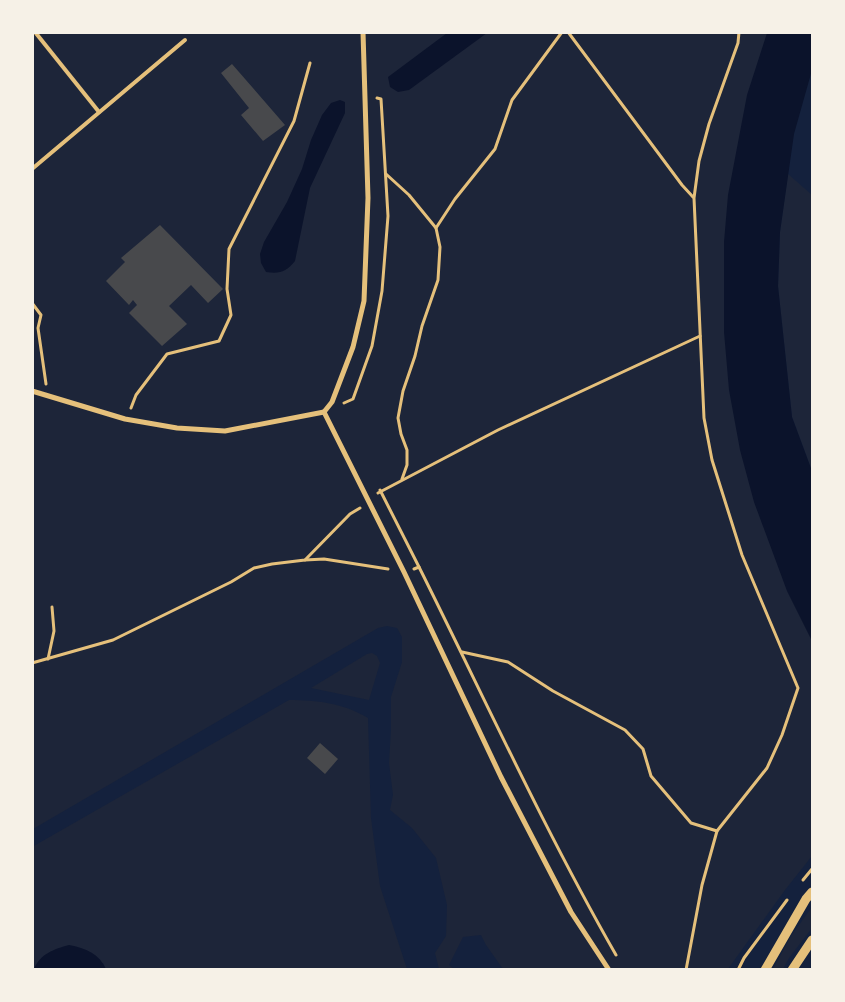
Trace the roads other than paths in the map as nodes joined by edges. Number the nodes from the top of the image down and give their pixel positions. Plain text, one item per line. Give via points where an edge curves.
1 (35, 32) edge
2 (363, 32) edge
3 (185, 40) dead end
4 (100, 112) junction
5 (32, 169) edge
6 (32, 391) edge
7 (324, 412) junction
8 (812, 892) edge
9 (812, 940) edge
10 (609, 970) edge
11 (765, 970) edge
12 (792, 970) edge

1 - 4 lane
2 - 7 street via 368,198 364,301 354,347 332,402
3 - 4 lane
4 - 5 lane
6 - 7 street via 125,419 177,428 225,431
7 - 10 street via 501,777 571,912
8 - 11 street
9 - 12 street

